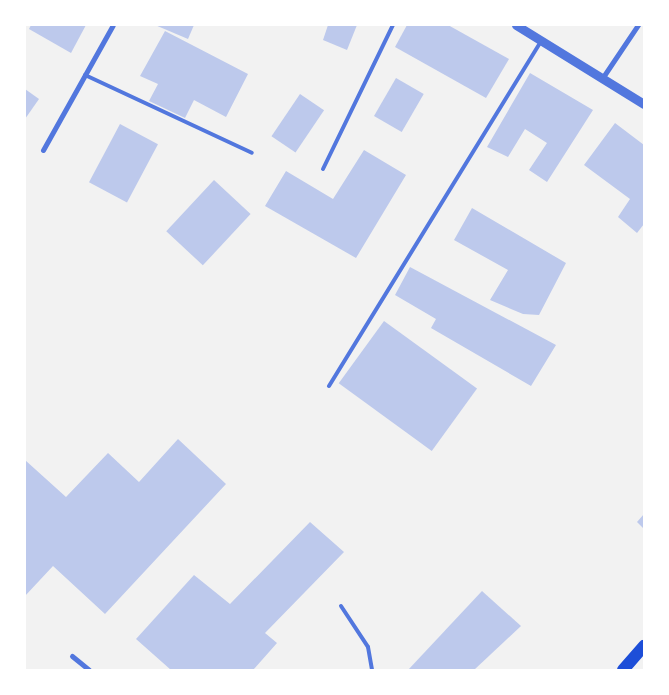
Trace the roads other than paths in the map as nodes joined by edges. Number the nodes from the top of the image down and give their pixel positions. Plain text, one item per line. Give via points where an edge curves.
1 (113, 25) edge
2 (393, 25) edge
3 (516, 25) edge
4 (638, 25) edge
5 (541, 40) junction
6 (85, 75) junction
7 (603, 77) junction
8 (644, 104) edge
9 (43, 150) dead end
10 (252, 153) dead end
11 (323, 169) dead end
12 (329, 386) dead end
13 (341, 606) dead end
14 (644, 646) edge
15 (72, 656) dead end
16 (89, 670) edge
17 (372, 670) edge
18 (623, 670) edge

1 - 6 street
2 - 11 lane
3 - 5 street
4 - 7 street
5 - 7 street
5 - 12 lane
6 - 9 street
6 - 10 lane
7 - 8 street
13 - 17 lane via 368,647
14 - 18 main road
15 - 16 street

